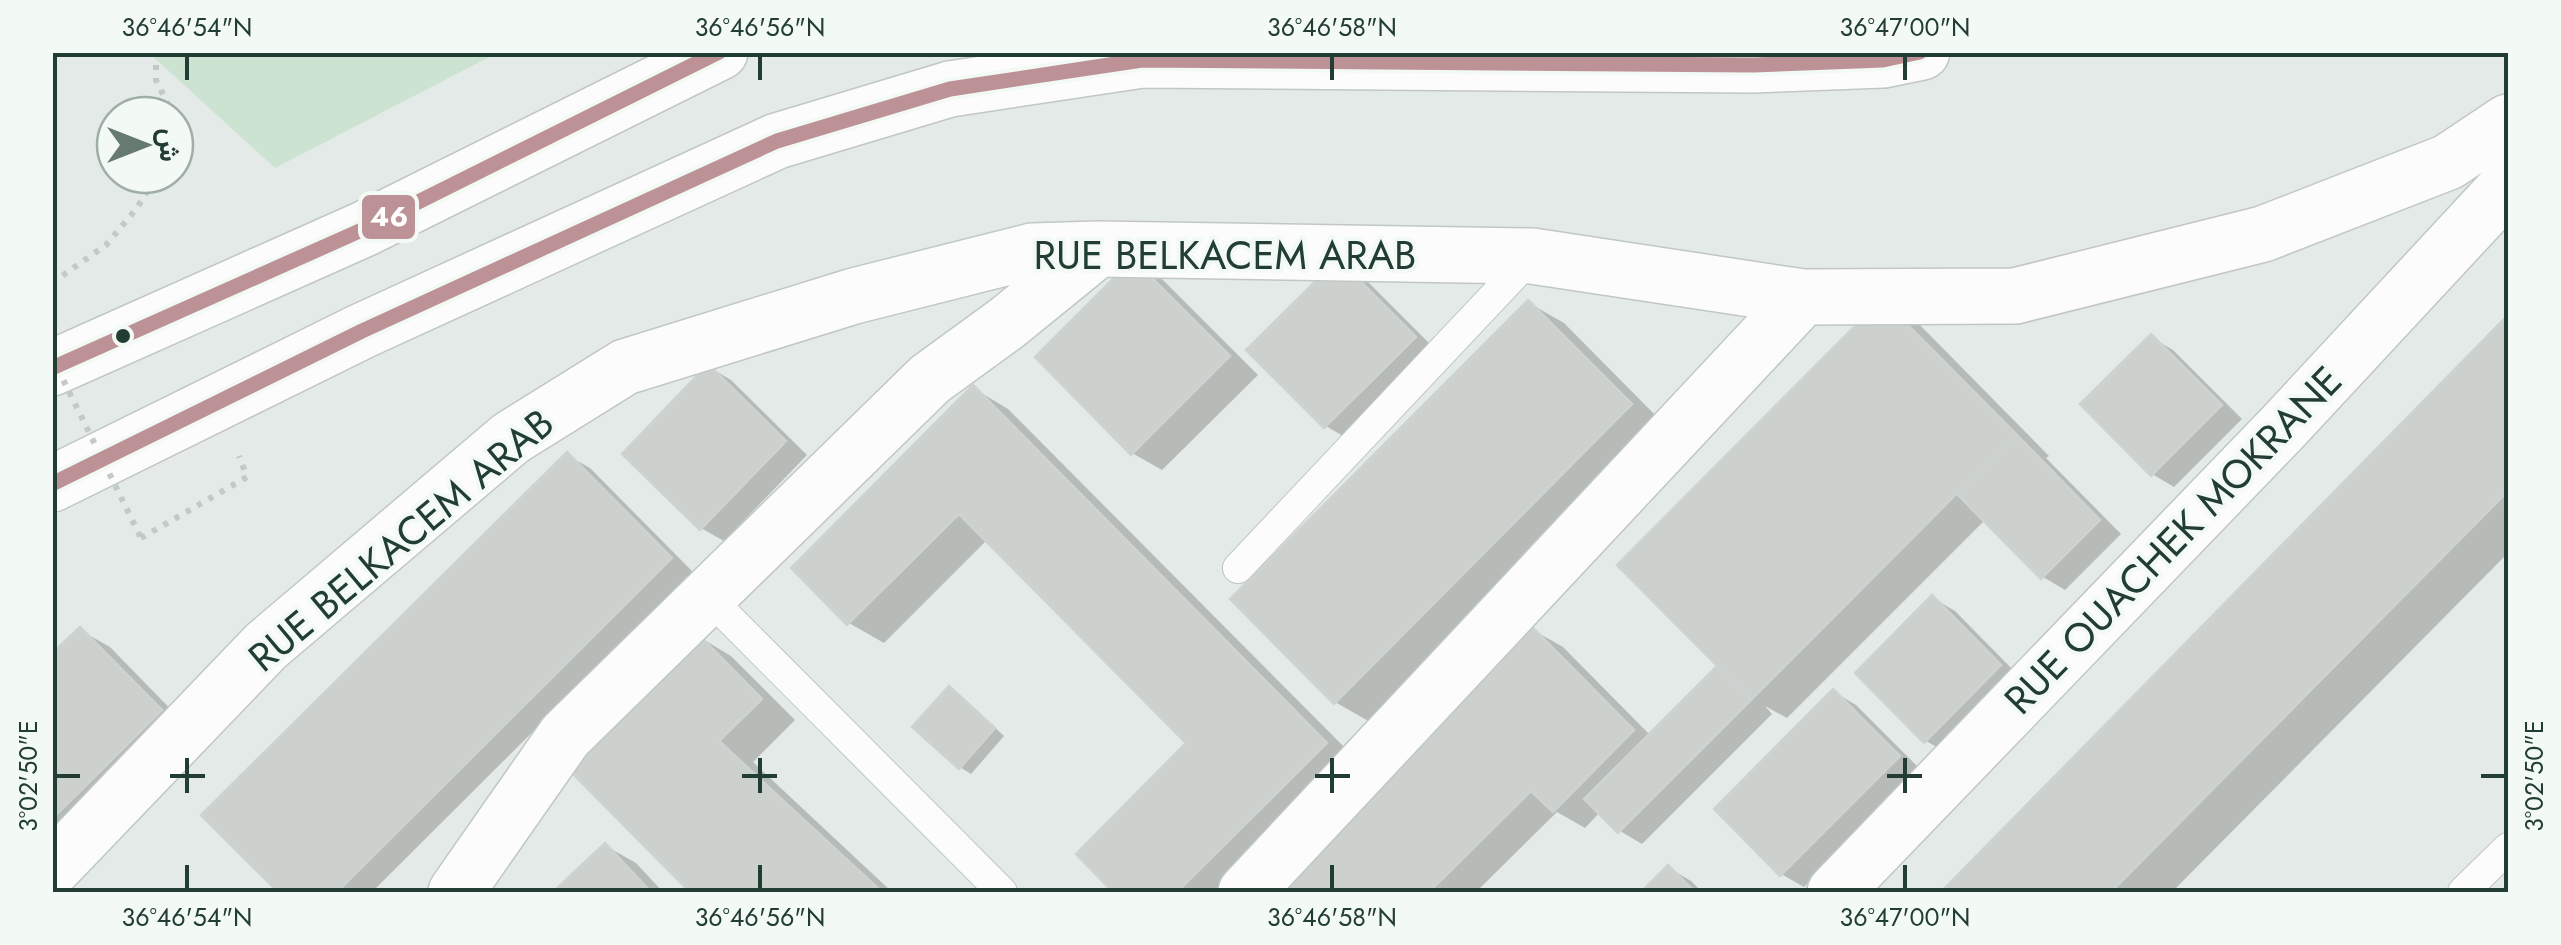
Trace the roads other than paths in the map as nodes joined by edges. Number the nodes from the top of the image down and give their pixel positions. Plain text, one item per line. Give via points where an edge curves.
1 (720, 52) edge
2 (1922, 52) edge
3 (2508, 122) edge
4 (2508, 185) edge
5 (1098, 248) junction
6 (1532, 256) junction
7 (1804, 297) junction
8 (52, 368) edge
9 (52, 484) edge
10 (1238, 568) dead end
11 (708, 597) junction
12 (2508, 848) edge
13 (52, 869) edge
14 (456, 892) edge
15 (1002, 892) edge
16 (1246, 892) edge
17 (1835, 892) edge
18 (2463, 892) edge

1 - 8 street via 364,229
2 - 9 street via 1753,66 1142,60 950,88 777,141 379,322
3 - 7 street, RUE BELKACEM ARAB via 2448,162 2263,234 2015,296
4 - 17 street, RUE OUACHEK MOKRANE
5 - 6 street, RUE BELKACEM ARAB
5 - 11 street via 930,379
5 - 13 street, RUE BELKACEM ARAB via 1032,251 854,296 625,367 511,438 266,646
6 - 7 street, RUE BELKACEM ARAB
6 - 10 lane
7 - 16 street
11 - 14 street via 565,736
11 - 15 lane
12 - 18 lane

